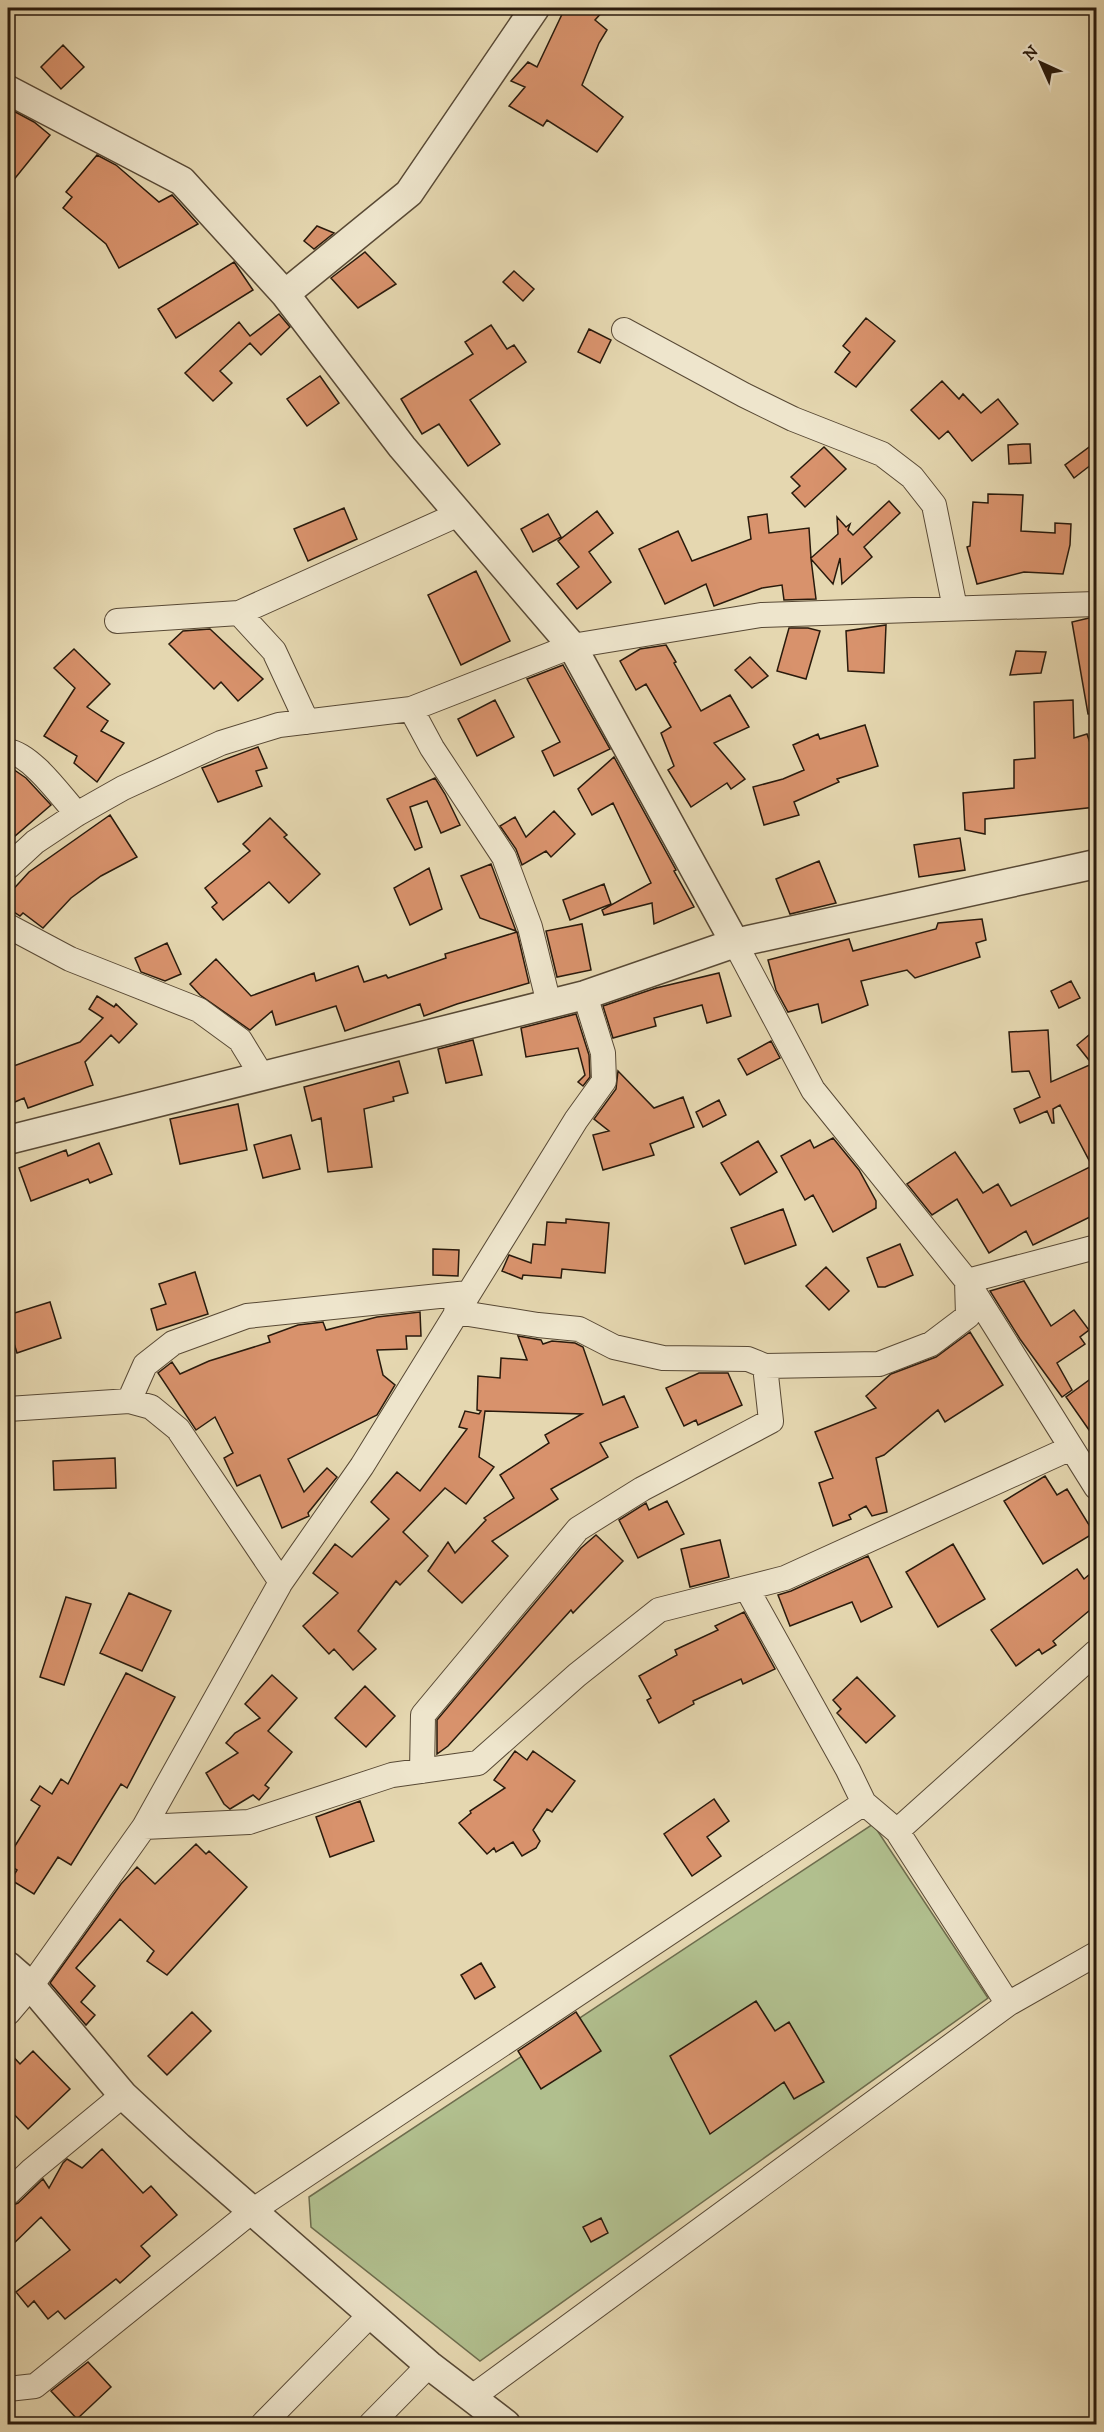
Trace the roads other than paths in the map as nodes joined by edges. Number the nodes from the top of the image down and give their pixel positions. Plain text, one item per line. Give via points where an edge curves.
1 (535, 8) edge
2 (8, 90) edge
3 (285, 294) junction
4 (624, 330) dead end
5 (459, 514) junction
6 (1096, 604) edge
7 (955, 608) junction
8 (239, 613) junction
9 (117, 621) dead end
10 (572, 646) junction
11 (411, 709) junction
12 (307, 722) junction
13 (8, 751) edge
14 (77, 814) junction
15 (1096, 864) edge
16 (8, 867) edge
17 (8, 926) edge
18 (735, 943) junction
19 (585, 995) junction
20 (549, 1004) junction
21 (262, 1076) junction
22 (8, 1140) edge
23 (1096, 1247) edge
24 (967, 1281) junction
25 (462, 1302) junction
26 (765, 1366) junction
27 (129, 1401) junction
28 (8, 1409) edge
29 (1071, 1448) junction
30 (1096, 1487) edge
31 (281, 1582) junction
32 (747, 1589) junction
33 (1096, 1652) edge
34 (422, 1771) junction
35 (864, 1803) junction
36 (144, 1827) junction
37 (897, 1831) junction
38 (1096, 1954) edge
39 (8, 1966) edge
40 (31, 1986) junction
41 (1008, 2004) junction
42 (8, 2013) edge
43 (123, 2095) junction
44 (8, 2193) edge
45 (252, 2211) junction
46 (370, 2314) junction
47 (429, 2365) junction
48 (8, 2389) edge
49 (471, 2398) junction
50 (263, 2424) edge
51 (370, 2424) edge
52 (506, 2424) edge

1 - 3 street via 409,193
2 - 3 street via 182,181
3 - 5 street via 402,447
4 - 7 street via 783,414 882,454 912,477 934,504
5 - 8 street
5 - 10 street
6 - 7 street
7 - 10 street via 760,615
8 - 9 street
8 - 12 street via 273,651
10 - 11 street
10 - 18 street
11 - 12 street
11 - 20 street via 504,857 530,927
12 - 14 street via 221,743
13 - 14 street via 16,752 40,772
14 - 16 street via 35,842
15 - 18 street
17 - 21 street via 70,959 199,1010 240,1040
18 - 19 street
18 - 24 street via 813,1090
19 - 20 street
19 - 25 street via 603,1053 604,1081
20 - 21 street
21 - 22 street
23 - 24 street
24 - 26 street via 968,1316 931,1344 879,1364
24 - 29 street
25 - 26 street via 538,1325 579,1329 614,1347 663,1358 748,1359
25 - 27 street via 247,1316 173,1343 146,1365
25 - 31 street via 362,1466
26 - 34 street via 771,1421 642,1489 578,1529 423,1715
27 - 28 street
27 - 31 street via 151,1407 178,1429
29 - 30 street
29 - 32 street via 785,1578
31 - 36 street
32 - 34 street via 658,1610 478,1763
32 - 35 street
33 - 37 street
34 - 36 street via 392,1775 249,1822
35 - 37 street
35 - 45 street
36 - 40 street
37 - 41 street
38 - 41 street
39 - 40 street
40 - 42 street
40 - 43 street
41 - 49 street
43 - 44 street
43 - 45 street
45 - 46 street
45 - 48 street via 35,2386
46 - 47 street
46 - 50 street
47 - 49 street
47 - 51 street
49 - 52 street

